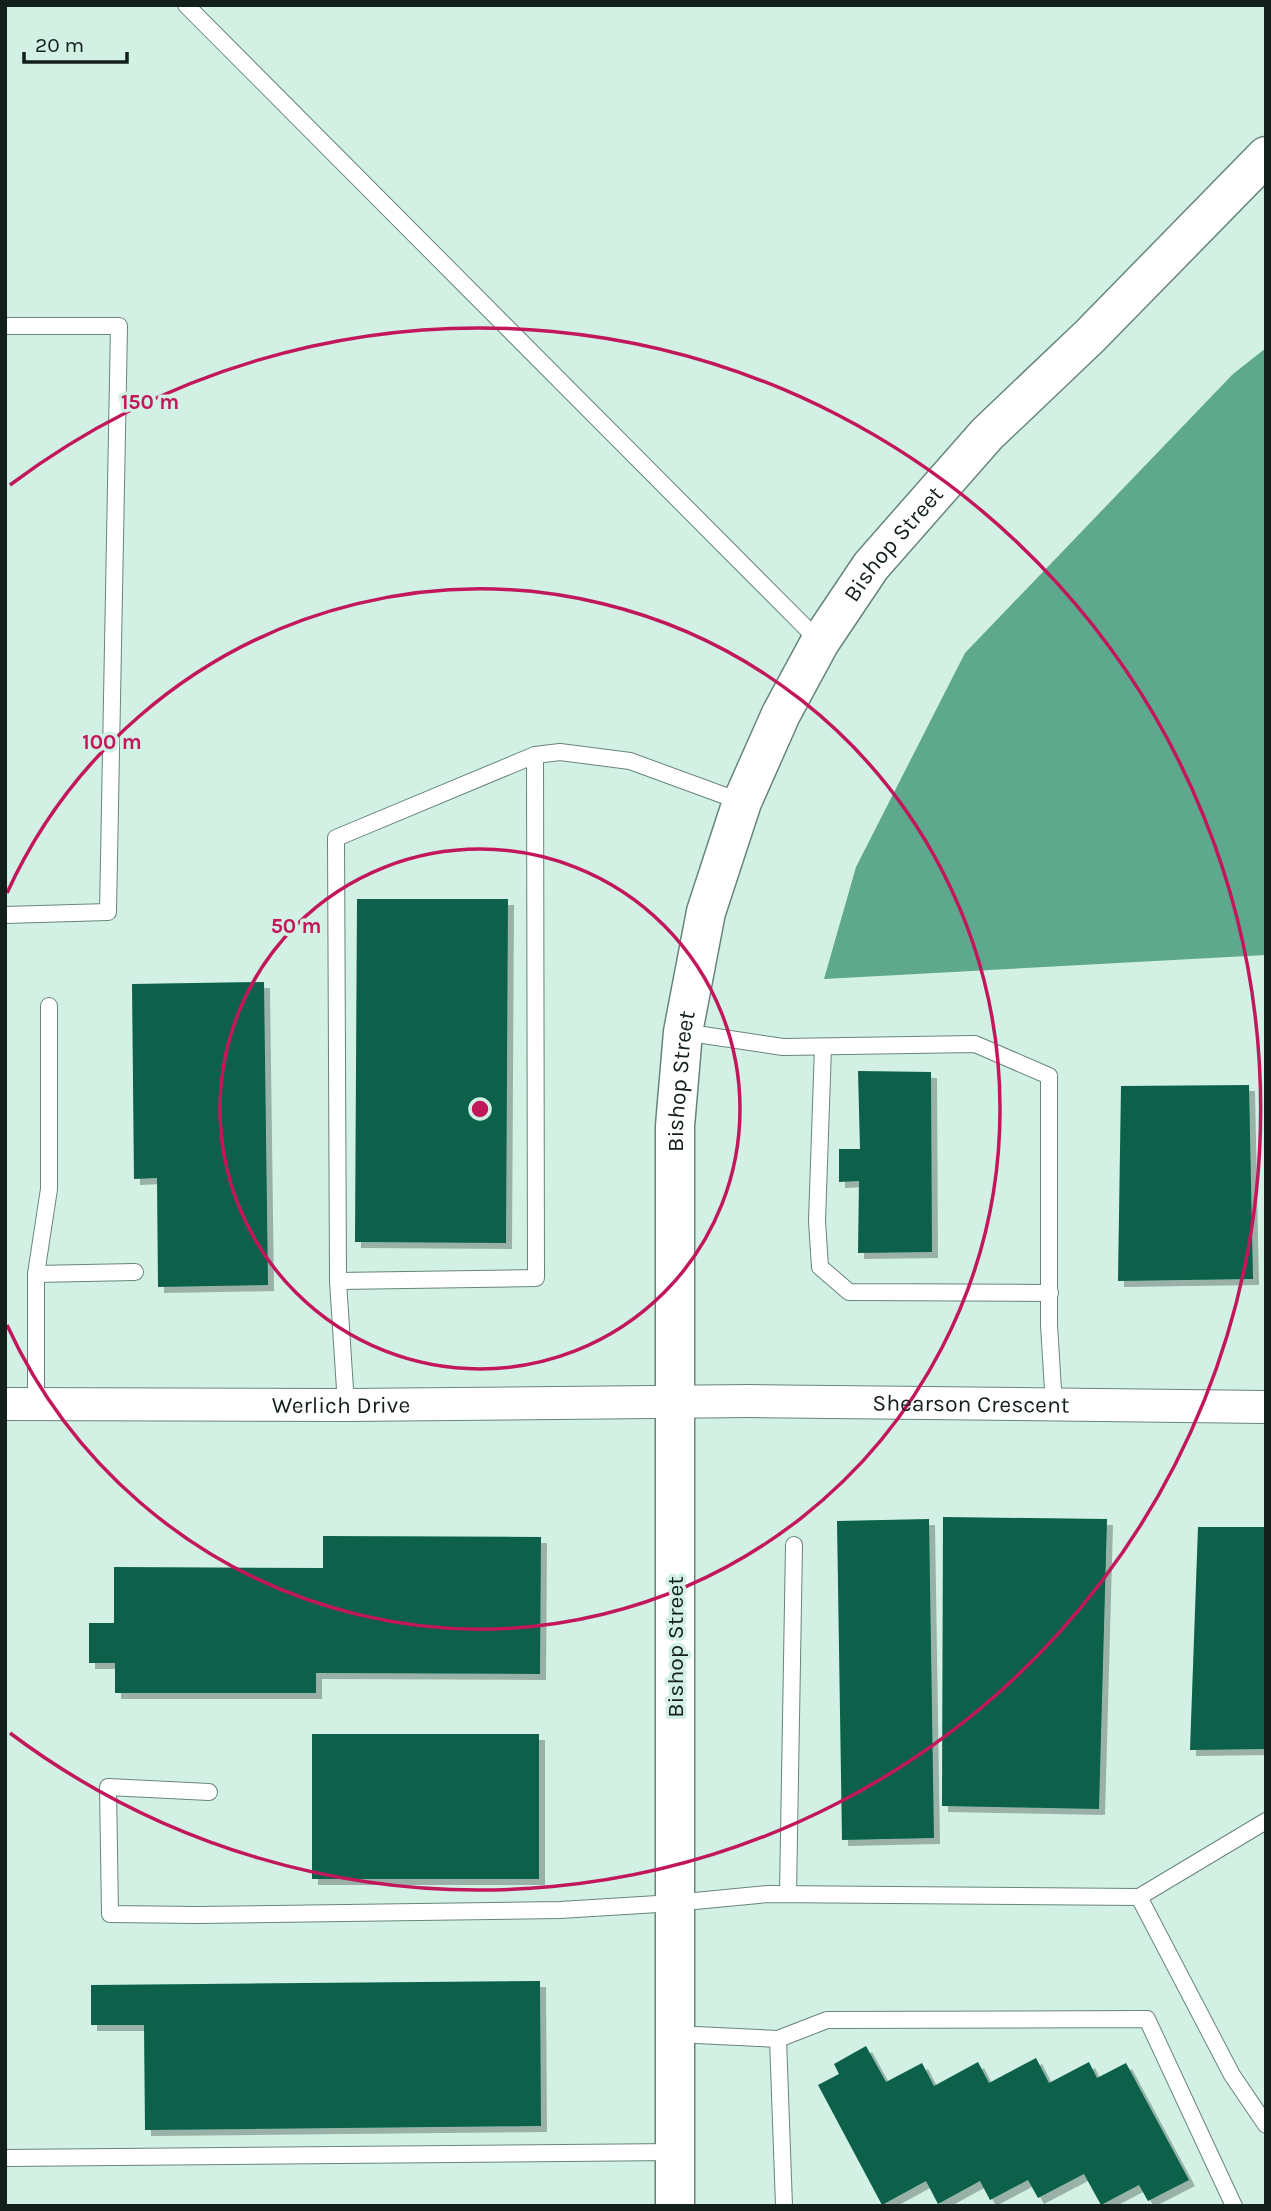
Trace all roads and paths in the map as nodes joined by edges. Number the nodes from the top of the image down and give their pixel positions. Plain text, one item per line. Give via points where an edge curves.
1 (186, 5) edge
2 (1266, 156) edge
3 (5, 326) edge
4 (820, 642) junction
5 (535, 755) junction
6 (742, 802) junction
7 (5, 915) edge
8 (50, 1006) dead end
9 (682, 1032) junction
10 (823, 1047) junction
11 (135, 1272) dead end
12 (36, 1274) junction
13 (338, 1281) junction
14 (1050, 1293) junction
15 (676, 1402) junction
16 (5, 1404) edge
17 (36, 1404) junction
18 (346, 1405) junction
19 (1054, 1406) junction
20 (1266, 1407) edge
21 (794, 1545) dead end
22 (209, 1792) dead end
23 (1266, 1821) edge
24 (789, 1894) junction
25 (1139, 1897) junction
26 (674, 1903) junction
27 (675, 2034) junction
28 (778, 2039) junction
29 (1266, 2125) edge
30 (676, 2152) junction
31 (5, 2158) edge
32 (675, 2206) edge
33 (784, 2206) edge
34 (1234, 2206) edge

1 - 4 lane
2 - 4 street, Bishop Street via 987,434 872,566
3 - 7 lane via 119,326 108,912
4 - 6 street, Bishop Street via 781,714
5 - 6 lane via 560,752 630,761
5 - 13 lane via 336,838
5 - 13 lane via 536,1278
6 - 9 street, Bishop Street via 706,912
8 - 12 lane via 49,1189
9 - 10 lane via 783,1047
9 - 15 street, Bishop Street via 675,1126
10 - 14 lane via 975,1044 1049,1076
10 - 14 lane via 817,1221 821,1267 849,1292
11 - 12 lane
12 - 17 lane
13 - 18 lane
14 - 19 lane
15 - 18 street, Werlich Drive
15 - 19 street, Shearson Crescent
15 - 26 street, Bishop Street
16 - 17 street, Werlich Drive
17 - 18 street, Werlich Drive
19 - 20 street, Shearson Crescent
21 - 24 lane
22 - 26 lane via 108,1787 110,1914 533,1911
23 - 25 lane
24 - 25 lane
24 - 26 lane
25 - 29 lane via 1232,2075
26 - 27 street, Bishop Street
27 - 28 lane
27 - 30 street, Bishop Street
28 - 33 lane
28 - 34 lane via 827,2020 1147,2019
30 - 31 lane
30 - 32 street, Bishop Street

